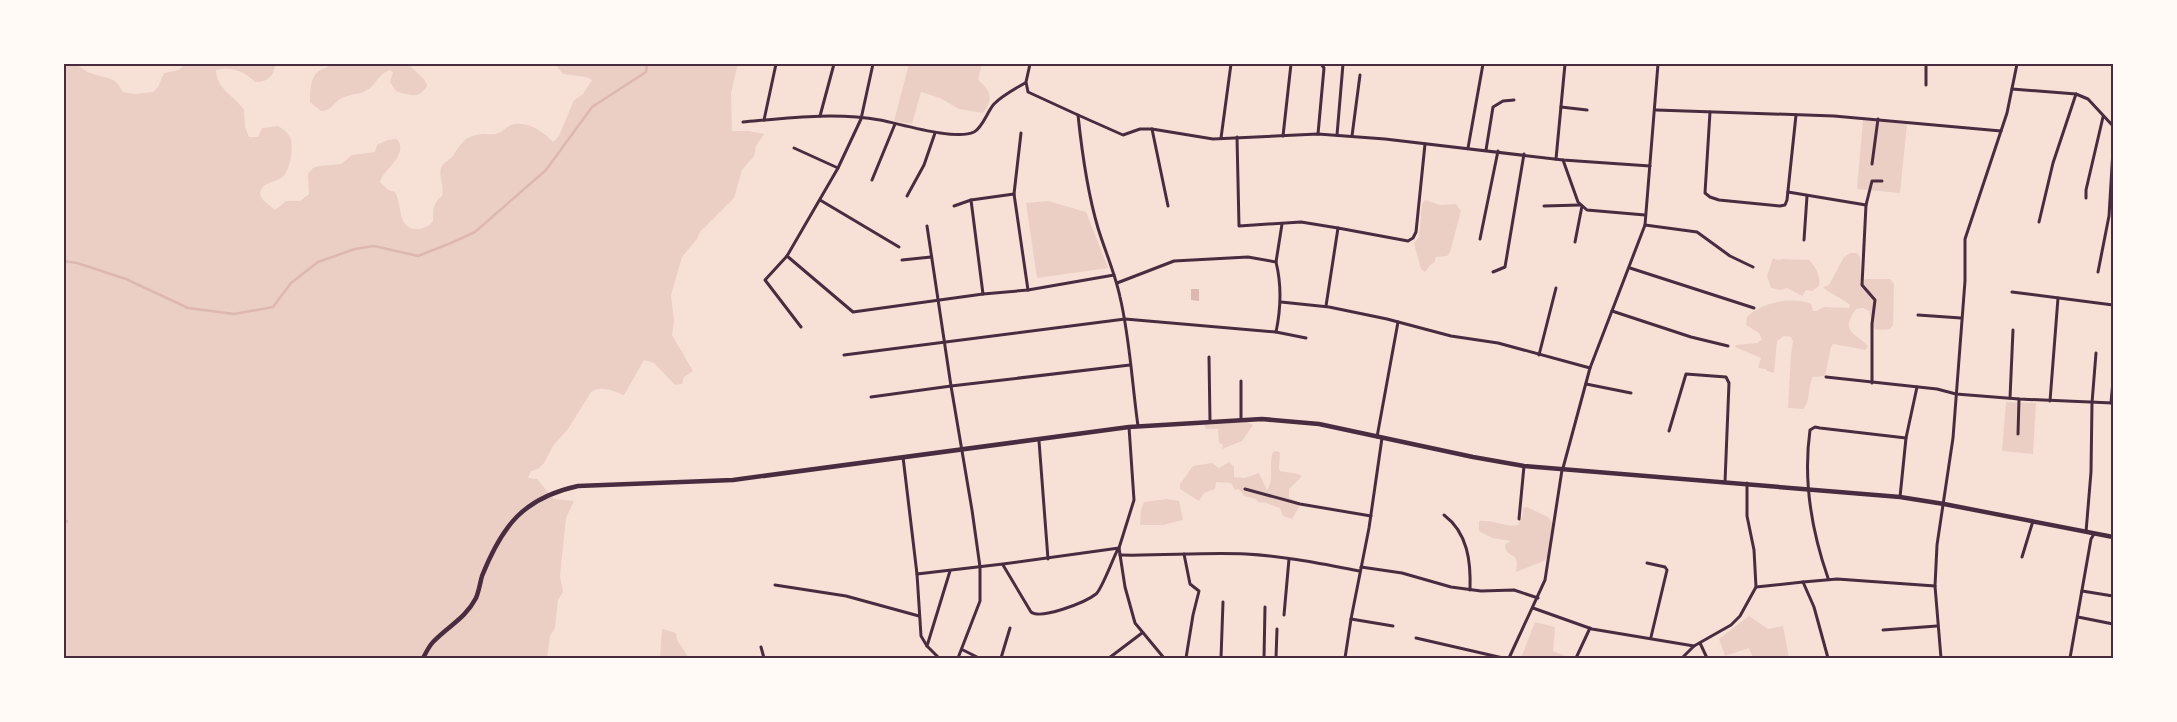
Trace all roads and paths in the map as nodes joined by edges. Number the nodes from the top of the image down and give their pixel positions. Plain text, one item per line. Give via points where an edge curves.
1 (776, 64) edge
2 (834, 64) edge
3 (873, 64) edge
4 (1030, 64) edge
5 (1082, 64) edge
6 (1091, 64) edge
7 (1231, 64) edge
8 (1291, 64) edge
9 (1320, 64) edge
10 (1344, 64) edge
11 (1483, 64) edge
12 (1566, 64) edge
13 (1658, 64) edge
14 (1926, 64) edge
15 (2017, 64) edge
16 (1360, 75) dead end
17 (1026, 82) junction
18 (1926, 85) dead end
19 (2012, 89) junction
20 (2076, 94) junction
21 (1514, 100) dead end
22 (1561, 107) junction
23 (1587, 110) dead end
24 (1656, 110) junction
25 (1710, 112) junction
26 (1078, 115) junction
27 (1796, 115) junction
28 (820, 116) junction
29 (2103, 117) junction
30 (861, 119) junction
31 (1878, 119) junction
32 (764, 120) junction
33 (743, 122) dead end
34 (895, 124) junction
35 (2113, 126) edge
36 (1152, 129) junction
37 (935, 132) junction
38 (2001, 132) junction
39 (1022, 133) dead end
40 (1318, 134) junction
41 (1336, 135) junction
42 (1283, 136) junction
43 (1352, 136) junction
44 (1237, 137) junction
45 (1221, 138) junction
46 (1425, 144) junction
47 (794, 148) dead end
48 (1468, 148) junction
49 (1486, 150) junction
50 (2113, 150) edge
51 (1498, 151) junction
52 (1524, 154) junction
53 (1556, 159) junction
54 (1563, 160) junction
55 (1872, 164) dead end
56 (1650, 166) junction
57 (838, 168) junction
58 (872, 180) dead end
59 (1882, 181) dead end
60 (1788, 192) junction
61 (1014, 194) junction
62 (906, 196) dead end
63 (1807, 196) junction
64 (2086, 198) dead end
65 (2111, 199) edge
66 (820, 200) junction
67 (971, 200) junction
68 (1581, 205) junction
69 (1866, 205) junction
70 (954, 206) dead end
71 (1168, 206) dead end
72 (1544, 206) dead end
73 (1646, 215) junction
74 (2039, 222) dead end
75 (1282, 224) junction
76 (1645, 225) junction
77 (927, 226) dead end
78 (1338, 228) junction
79 (1480, 239) dead end
80 (1804, 240) dead end
81 (1575, 242) dead end
82 (899, 247) dead end
83 (787, 256) junction
84 (931, 257) junction
85 (902, 260) dead end
86 (1276, 262) junction
87 (1753, 267) dead end
88 (1630, 268) junction
89 (1493, 272) dead end
90 (2098, 272) dead end
91 (1114, 275) junction
92 (1117, 283) junction
93 (1556, 288) dead end
94 (1028, 290) junction
95 (2012, 292) dead end
96 (983, 294) junction
97 (2058, 298) junction
98 (938, 300) junction
99 (1281, 302) junction
100 (2113, 305) edge
101 (1326, 306) junction
102 (1754, 308) dead end
103 (1612, 311) junction
104 (1918, 314) dead end
105 (1961, 318) junction
106 (1125, 320) junction
107 (1398, 322) junction
108 (801, 327) dead end
109 (2013, 330) dead end
110 (1276, 332) junction
111 (1306, 338) dead end
112 (944, 342) junction
113 (1728, 346) dead end
114 (2096, 353) dead end
115 (844, 355) dead end
116 (1539, 355) junction
117 (1209, 357) dead end
118 (1130, 365) junction
119 (1590, 368) junction
120 (1826, 377) dead end
121 (1241, 381) dead end
122 (2113, 381) edge
123 (1872, 383) junction
124 (1586, 384) junction
125 (951, 386) junction
126 (1917, 387) junction
127 (1631, 393) dead end
128 (1956, 394) junction
129 (871, 398) dead end
130 (2010, 398) junction
131 (2020, 399) junction
132 (2050, 401) junction
133 (2092, 402) junction
134 (2112, 403) edge
135 (1241, 420) junction
136 (1210, 421) junction
137 (1138, 426) junction
138 (1129, 427) junction
139 (1669, 431) dead end
140 (2018, 434) dead end
141 (1380, 438) junction
142 (1906, 438) junction
143 (1039, 440) junction
144 (962, 449) junction
145 (903, 457) junction
146 (1524, 466) junction
147 (1563, 469) junction
148 (1725, 482) junction
149 (1747, 483) junction
150 (1245, 489) dead end
151 (1809, 489) junction
152 (1900, 497) junction
153 (1944, 504) junction
154 (1444, 515) dead end
155 (1371, 516) junction
156 (1519, 519) dead end
157 (2033, 520) junction
158 (2086, 532) junction
159 (2094, 534) junction
160 (2113, 537) edge
161 (1118, 548) junction
162 (1184, 554) junction
163 (1120, 556) junction
164 (2022, 557) dead end
165 (1048, 559) junction
166 (1289, 559) junction
167 (1647, 563) dead end
168 (1003, 564) junction
169 (980, 567) junction
170 (1361, 569) junction
171 (950, 571) junction
172 (917, 574) junction
173 (1828, 578) junction
174 (1803, 582) junction
175 (775, 585) dead end
176 (1935, 586) junction
177 (1756, 587) junction
178 (1470, 590) junction
179 (2082, 591) junction
180 (2113, 596) edge
181 (1538, 598) junction
182 (1223, 602) dead end
183 (1265, 607) dead end
184 (1533, 608) junction
185 (1284, 615) dead end
186 (919, 616) junction
187 (2078, 617) junction
188 (1351, 619) junction
189 (2113, 624) edge
190 (1393, 626) dead end
191 (1937, 626) junction
192 (1010, 628) dead end
193 (1590, 628) junction
194 (1277, 629) dead end
195 (1883, 630) dead end
196 (1142, 633) junction
197 (1651, 637) junction
198 (1416, 638) dead end
199 (1700, 643) junction
200 (927, 646) junction
201 (1694, 646) junction
202 (761, 647) dead end
203 (963, 650) junction
204 (423, 658) edge
205 (764, 658) edge
206 (938, 658) edge
207 (958, 658) edge
208 (979, 658) edge
209 (1001, 658) edge
210 (1109, 658) edge
211 (1164, 658) edge
212 (1186, 658) edge
213 (1221, 658) edge
214 (1241, 658) edge
215 (1250, 658) edge
216 (1264, 658) edge
217 (1276, 658) edge
218 (1345, 658) edge
219 (1503, 658) edge
220 (1509, 658) edge
221 (1576, 658) edge
222 (1682, 658) edge
223 (1706, 658) edge
224 (1828, 658) edge
225 (1941, 658) edge
226 (2070, 658) edge

1 - 32 street
2 - 28 street
3 - 30 street
4 - 17 street
5 - 6 street
7 - 45 street
8 - 42 street
9 - 40 street via 1324,68
10 - 41 street
11 - 48 street
12 - 22 street
13 - 24 street
14 - 18 street
15 - 19 street
16 - 43 street
17 - 26 street via 1028,92
17 - 37 street via 995,103 975,131 962,134
19 - 20 street
19 - 38 street
20 - 29 street via 2088,99
20 - 74 street via 2053,164
21 - 49 street via 1503,100 1493,107
22 - 23 street
22 - 53 street
24 - 25 street
24 - 56 street
25 - 27 street
25 - 60 street via 1705,193 1719,200 1780,206 1786,204
26 - 36 street via 1123,135
26 - 91 street via 1085,176
27 - 31 street
27 - 60 street
28 - 30 street
28 - 32 street
29 - 35 street
29 - 64 street
30 - 34 street
30 - 57 street
31 - 38 street
31 - 55 street
32 - 33 street
34 - 37 street
34 - 58 street
36 - 45 street
36 - 71 street
37 - 62 street via 924,165
38 - 105 street via 1965,239
39 - 61 street
40 - 41 street
40 - 42 street
41 - 43 street
42 - 44 street
43 - 46 street
44 - 45 street
44 - 75 street via 1239,226
46 - 48 street
46 - 78 street via 1413,238 1408,241
47 - 57 street
48 - 49 street
49 - 51 street
50 - 65 street
51 - 52 street
51 - 79 street
52 - 53 street
52 - 89 street via 1505,267
53 - 54 street
54 - 56 street
54 - 68 street
56 - 73 street
57 - 66 street
59 - 69 street via 1872,181
60 - 63 street
61 - 67 street
61 - 94 street
63 - 69 street
63 - 80 street
65 - 90 street
66 - 82 street
66 - 83 street
67 - 70 street
67 - 96 street
68 - 72 street
68 - 73 street via 1587,210
68 - 81 street
69 - 123 street via 1862,285 1875,300
73 - 76 street
75 - 78 street via 1301,222
75 - 86 street
76 - 87 street via 1697,232 1730,256
76 - 88 street
77 - 84 street
78 - 101 street
83 - 98 street via 853,312
83 - 108 street via 764,282
84 - 85 street
84 - 98 street
86 - 92 street via 1248,257 1174,261
86 - 99 street
88 - 102 street
88 - 103 street
91 - 92 street
91 - 94 street
92 - 106 street
93 - 116 street
94 - 96 street
95 - 97 street
96 - 98 street
97 - 100 street
97 - 132 street
98 - 112 street
99 - 101 street
99 - 110 street
101 - 107 street
103 - 113 street
103 - 119 street
104 - 105 street
105 - 128 street
106 - 110 street
106 - 112 street
106 - 118 street
107 - 116 street
107 - 141 street
109 - 130 street
110 - 111 street
112 - 115 street
112 - 125 street
114 - 133 street
116 - 119 street
117 - 136 street
118 - 125 street
118 - 137 street
119 - 124 street
120 - 123 street
121 - 135 street
122 - 134 street
123 - 126 street
124 - 127 street
124 - 147 street
125 - 129 street
125 - 144 street
126 - 128 street
126 - 142 street
128 - 130 street
128 - 153 street
130 - 131 street
131 - 132 street
131 - 140 street
132 - 133 street
133 - 134 street
133 - 158 street
135 - 136 main road
135 - 141 main road via 1319,424
136 - 137 main road
137 - 138 main road
138 - 143 main road
138 - 161 street via 1134,500
139 - 148 street via 1686,374 1726,376 1729,383
141 - 146 main road
141 - 155 street
142 - 151 street via 1812,428 1808,451
142 - 152 street
143 - 144 main road
143 - 165 street
144 - 145 main road
144 - 169 street
145 - 172 street
145 - 204 main road via 733,480 578,486 558,490 538,499 517,515 500,538 482,576 476,598 460,621 432,643
146 - 147 main road
146 - 156 street
147 - 148 main road
147 - 181 street via 1545,580
148 - 149 main road
149 - 151 main road
149 - 177 street via 1747,516 1754,550
150 - 155 street via 1300,504
151 - 152 main road
151 - 173 street via 1816,545
152 - 153 main road
153 - 157 main road
153 - 176 street
154 - 178 street via 1466,546
155 - 170 street
157 - 158 main road
157 - 164 street
158 - 159 main road
159 - 160 main road
159 - 179 street
161 - 163 street
161 - 165 street
161 - 168 street via 1097,594 1040,615 1031,612
162 - 163 street
162 - 166 street via 1248,554
162 - 212 street via 1190,584 1199,591
163 - 196 street via 1131,615
165 - 168 street
166 - 170 street
166 - 185 street
167 - 197 street via 1666,570
168 - 169 street
169 - 171 street
169 - 203 street via 980,600
170 - 178 street via 1402,573 1435,584
170 - 188 street
171 - 172 street
171 - 200 street
172 - 186 street
173 - 174 street
173 - 176 street
174 - 177 street
174 - 224 street via 1814,607
175 - 186 street via 846,596
176 - 191 street
177 - 199 street via 1740,616
178 - 181 street via 1514,590
179 - 180 street
179 - 187 street
181 - 184 street
182 - 213 street
183 - 216 street
184 - 193 street
184 - 220 street
186 - 200 street via 921,636
187 - 189 street
187 - 226 street
188 - 190 street
188 - 218 street
191 - 195 street
191 - 225 street
192 - 209 street
193 - 197 street
193 - 221 street
194 - 217 street
196 - 210 street
196 - 211 street
197 - 201 street
198 - 219 street
199 - 201 street
199 - 223 street
200 - 206 street
201 - 222 street
202 - 205 street
203 - 207 street
203 - 208 street
214 - 215 street

